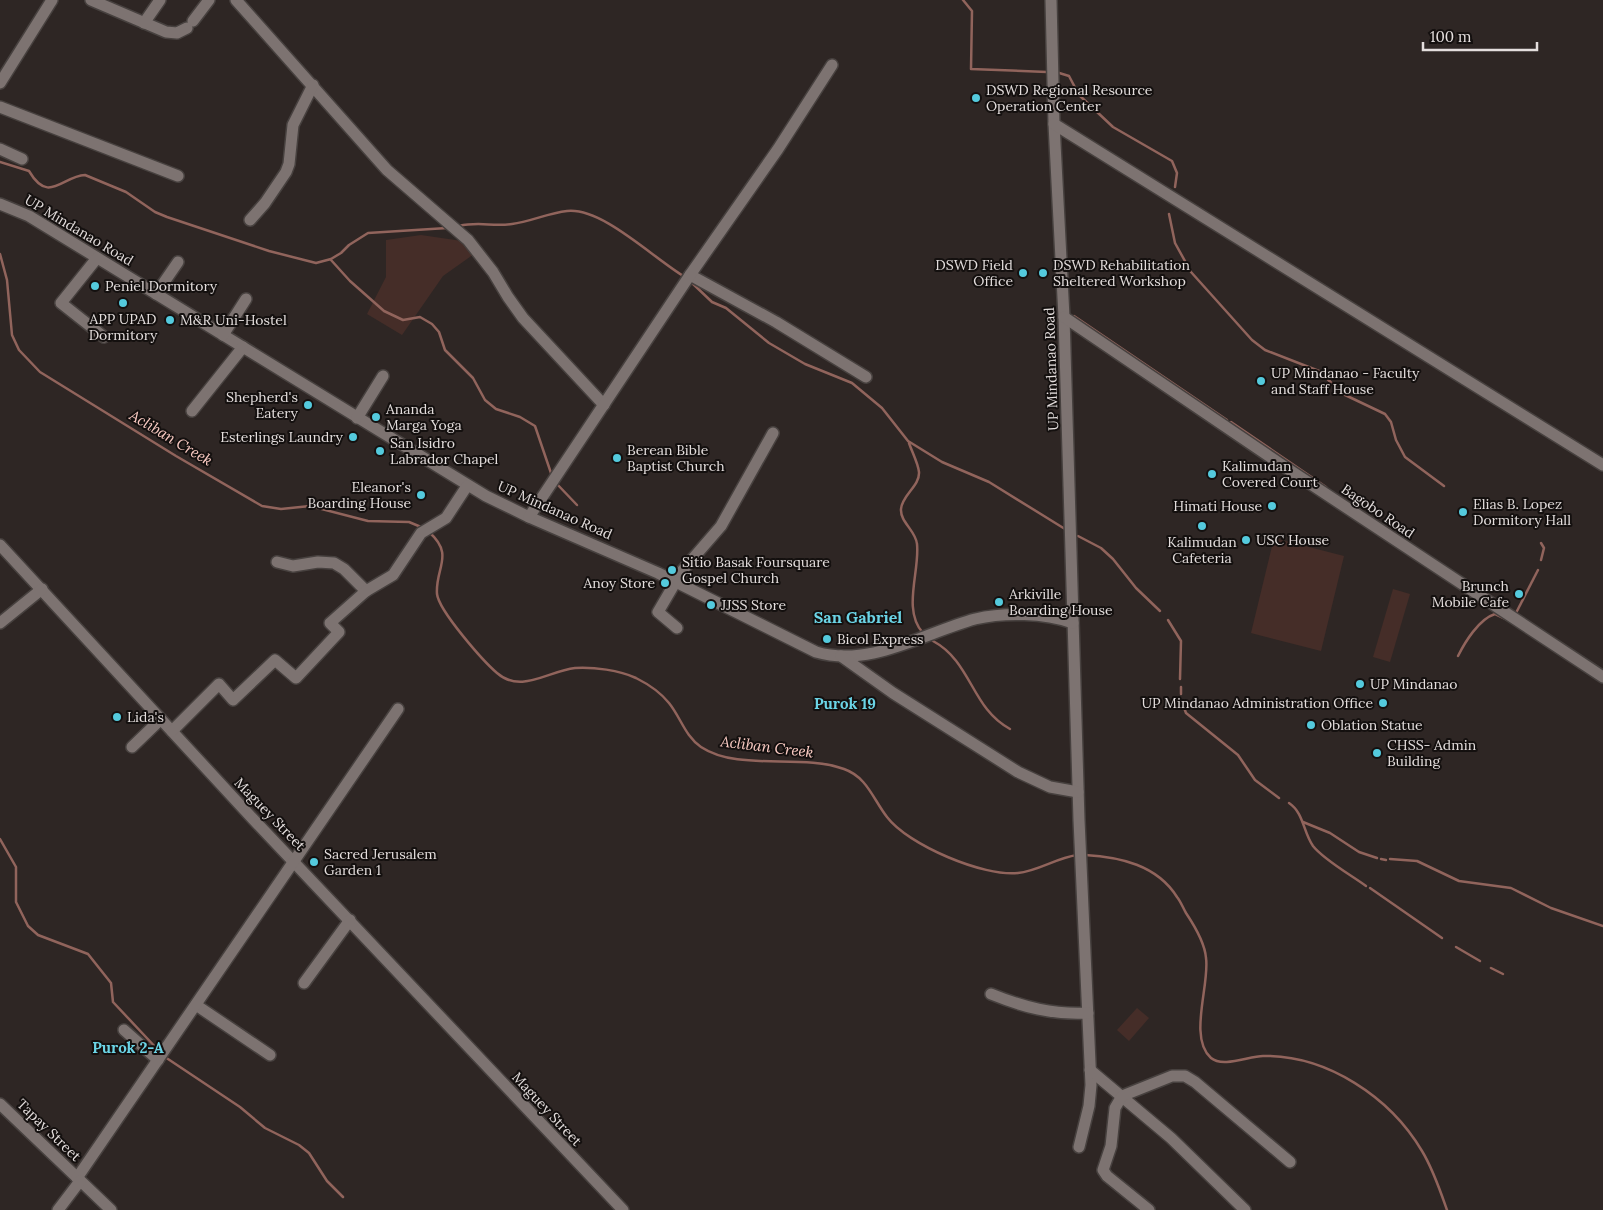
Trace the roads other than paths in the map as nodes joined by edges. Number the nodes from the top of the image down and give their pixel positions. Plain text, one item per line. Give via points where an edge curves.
1 (52, 0) edge
2 (91, 0) edge
3 (160, 0) edge
4 (209, 0) edge
5 (236, 0) edge
6 (1050, 0) edge
7 (105, 3) edge
8 (144, 23) junction
9 (832, 65) dead end
10 (0, 83) edge
11 (312, 85) junction
12 (0, 107) edge
13 (1054, 128) junction
14 (0, 149) edge
15 (22, 159) dead end
16 (178, 176) dead end
17 (0, 204) edge
18 (250, 220) dead end
19 (97, 258) junction
20 (178, 262) dead end
21 (690, 276) junction
22 (156, 294) junction
23 (246, 299) dead end
24 (1064, 317) junction
25 (223, 335) junction
26 (104, 336) dead end
27 (243, 347) junction
28 (383, 376) dead end
29 (866, 377) dead end
30 (604, 405) junction
31 (192, 412) dead end
32 (1517, 416) junction
33 (357, 418) junction
34 (773, 433) dead end
35 (1603, 465) edge
36 (1603, 472) edge
37 (467, 486) junction
38 (529, 517) junction
39 (0, 545) edge
40 (278, 562) dead end
41 (676, 581) junction
42 (42, 590) junction
43 (366, 591) junction
44 (1074, 620) junction
45 (0, 623) edge
46 (677, 628) dead end
47 (841, 656) junction
48 (1603, 677) edge
49 (398, 709) dead end
50 (161, 719) junction
51 (172, 731) junction
52 (132, 747) dead end
53 (1078, 792) junction
54 (295, 861) junction
55 (350, 920) junction
56 (304, 983) dead end
57 (991, 994) dead end
58 (196, 1005) junction
59 (1088, 1013) junction
60 (124, 1030) dead end
61 (270, 1055) dead end
62 (158, 1060) junction
63 (1090, 1070) junction
64 (1122, 1096) junction
65 (0, 1104) edge
66 (1079, 1147) dead end
67 (1290, 1162) dead end
68 (79, 1179) junction
69 (58, 1210) edge
70 (111, 1210) edge
71 (623, 1210) edge
72 (1149, 1210) edge
73 (1246, 1210) edge

1 - 10 street
2 - 7 street
3 - 8 street
4 - 8 street via 190,25 172,33
5 - 11 street
6 - 13 street, UP Mindanao Road
7 - 8 street
9 - 21 street
11 - 18 street via 293,125 286,172
11 - 30 street via 387,170 468,240 523,318
12 - 16 street
13 - 24 street, UP Mindanao Road
13 - 32 street
14 - 15 street
17 - 19 street, UP Mindanao Road via 21,211
19 - 22 street, UP Mindanao Road
19 - 26 street via 61,303
20 - 22 street
21 - 29 street
21 - 30 street
22 - 25 street, UP Mindanao Road
23 - 25 street
24 - 44 street, UP Mindanao Road
24 - 48 street, Bagobo Road
25 - 27 street, UP Mindanao Road
27 - 31 street
27 - 33 street, UP Mindanao Road
28 - 33 street
30 - 38 street
32 - 35 street
32 - 36 street
33 - 37 street, UP Mindanao Road
34 - 41 street via 721,526
37 - 38 street, UP Mindanao Road
37 - 43 street via 446,518 421,533 393,575
38 - 41 street, UP Mindanao Road
39 - 42 street, Maguey Street
40 - 43 street via 293,566 334,563
41 - 46 street via 658,612
41 - 47 street, UP Mindanao Road via 816,652
42 - 45 street
42 - 50 street, Maguey Street
43 - 51 street via 330,623 339,632 296,678 276,660 233,700 219,684
44 - 47 street, UP Mindanao Road via 1018,615 983,618 895,647
44 - 53 street
47 - 53 street via 1018,772 1050,787
49 - 54 street
50 - 51 street, Maguey Street
50 - 52 street
51 - 54 street, Maguey Street
53 - 59 street
54 - 55 street, Maguey Street
54 - 58 street
55 - 56 street
55 - 71 street, Maguey Street
57 - 59 street via 1033,1009
58 - 61 street
58 - 62 street
59 - 63 street
60 - 62 street
62 - 68 street
63 - 64 street
63 - 66 street via 1089,1106
64 - 67 street via 1172,1076 1185,1076 1220,1101
64 - 72 street via 1115,1108 1111,1146 1103,1170
64 - 73 street
65 - 68 street, Tapay Street
68 - 69 street
68 - 70 street, Tapay Street

